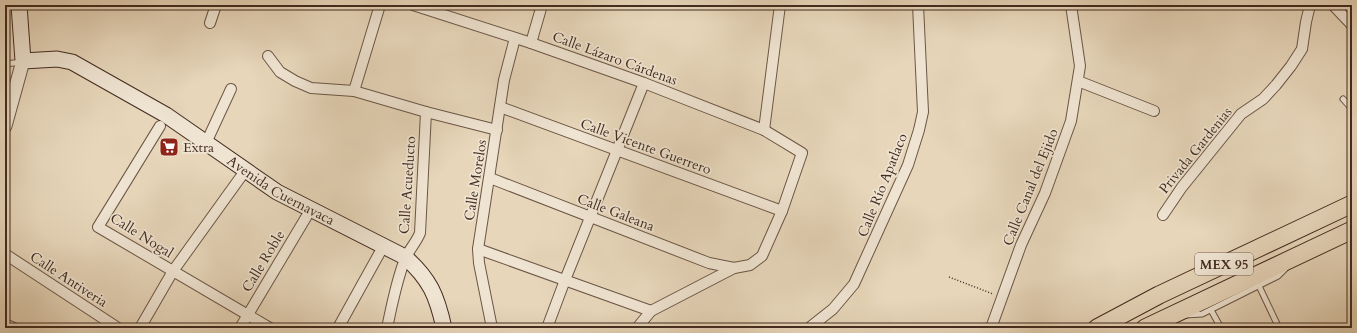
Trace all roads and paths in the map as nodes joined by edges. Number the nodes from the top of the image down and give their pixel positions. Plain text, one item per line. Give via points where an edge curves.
1 (19, 5) edge
2 (216, 5) edge
3 (380, 5) edge
4 (413, 5) edge
5 (542, 5) edge
6 (780, 5) edge
7 (918, 5) edge
8 (1071, 5) edge
9 (1310, 5) edge
10 (1333, 5) edge
11 (210, 23) dead end
12 (1352, 25) edge
13 (515, 38) junction
14 (531, 43) junction
15 (268, 56) dead end
16 (23, 61) junction
17 (5, 64) edge
18 (1078, 82) junction
19 (644, 83) junction
20 (230, 89) dead end
21 (354, 91) junction
22 (1343, 99) dead end
23 (500, 107) junction
24 (1352, 108) edge
25 (1154, 111) dead end
26 (426, 112) junction
27 (5, 126) edge
28 (160, 126) dead end
29 (497, 130) junction
30 (764, 130) junction
31 (206, 143) junction
32 (617, 150) junction
33 (245, 171) junction
34 (490, 178) junction
35 (1352, 204) edge
36 (311, 209) junction
37 (782, 211) junction
38 (1163, 215) dead end
39 (590, 217) junction
40 (1352, 230) edge
41 (384, 245) junction
42 (478, 249) junction
43 (5, 254) edge
44 (1300, 256) junction
45 (405, 257) junction
46 (734, 268) junction
47 (173, 271) junction
48 (949, 277) dead end
49 (565, 280) junction
50 (1259, 286) junction
51 (1003, 298) junction
52 (1211, 310) junction
53 (651, 311) junction
54 (248, 315) junction
55 (1170, 315) junction
56 (5, 324) edge
57 (14, 328) edge
58 (118, 328) edge
59 (140, 328) edge
60 (240, 328) edge
61 (270, 328) edge
62 (338, 328) edge
63 (387, 328) edge
64 (444, 328) edge
65 (492, 328) edge
66 (547, 328) edge
67 (638, 328) edge
68 (809, 328) edge
69 (991, 328) edge
70 (1097, 328) edge
71 (1145, 328) edge
72 (1221, 328) edge
73 (1279, 328) edge

1 - 16 main road
2 - 11 street
3 - 21 street
4 - 13 street, Calle Lázaro Cárdenas
5 - 14 street
6 - 30 street
7 - 68 street, Calle Río Apatlaco via 923,112 908,166 854,284 833,309
8 - 18 street, Calle Canal del Ejido via 1080,66
9 - 38 street, Privada Gardenias via 1302,49 1291,66 1263,99 1241,114 1182,187
10 - 12 street
13 - 14 street, Calle Lázaro Cárdenas
13 - 23 street, Calle Morelos
14 - 19 street, Calle Lázaro Cárdenas
15 - 21 street via 280,72 311,88
16 - 17 lane
16 - 27 street
16 - 31 main road, Avenida Cuernavaca via 57,59 72,62 166,114
18 - 25 street
18 - 51 street, Calle Canal del Ejido via 1071,121 1045,193 1021,245
19 - 30 street, Calle Lázaro Cárdenas
19 - 32 street
20 - 31 street
21 - 26 street
22 - 24 lane
23 - 29 street, Calle Morelos
23 - 32 street, Calle Vicente Guerrero
26 - 29 street
26 - 45 street, Calle Acueducto via 420,233
28 - 47 street, Calle Nogal via 98,227
29 - 34 street, Calle Morelos
30 - 37 street, Calle Lázaro Cárdenas via 802,152
31 - 33 main road, Avenida Cuernavaca
32 - 37 street, Calle Vicente Guerrero
32 - 39 street
33 - 36 main road, Avenida Cuernavaca via 277,192
33 - 47 street
34 - 39 street, Calle Galeana
34 - 42 street, Calle Morelos
35 - 70 highway, MEX 95 via 1159,295
36 - 41 main road, Avenida Cuernavaca
36 - 54 street, Calle Roble
37 - 46 street via 762,256 750,265
39 - 46 street, Calle Galeana via 709,263
39 - 49 street
40 - 44 highway, MEX 95
41 - 45 main road, Avenida Cuernavaca
41 - 62 street
42 - 49 street
42 - 65 street, Calle Morelos
43 - 58 street, Calle Antiveria
44 - 50 lane via 1278,276
44 - 55 highway, MEX 95
45 - 63 street, Calle Acueducto
45 - 64 main road, Avenida Cuernavaca via 416,266 431,286
46 - 53 street
47 - 54 street, Calle Nogal
47 - 59 street
48 - 51 path
49 - 53 street
49 - 66 street
50 - 52 lane
50 - 73 lane
51 - 69 street, Calle Canal del Ejido
52 - 55 lane via 1202,314
52 - 72 lane
53 - 67 street
54 - 60 street, Calle Roble
54 - 61 street, Calle Nogal
55 - 71 highway, MEX 95
56 - 57 street

